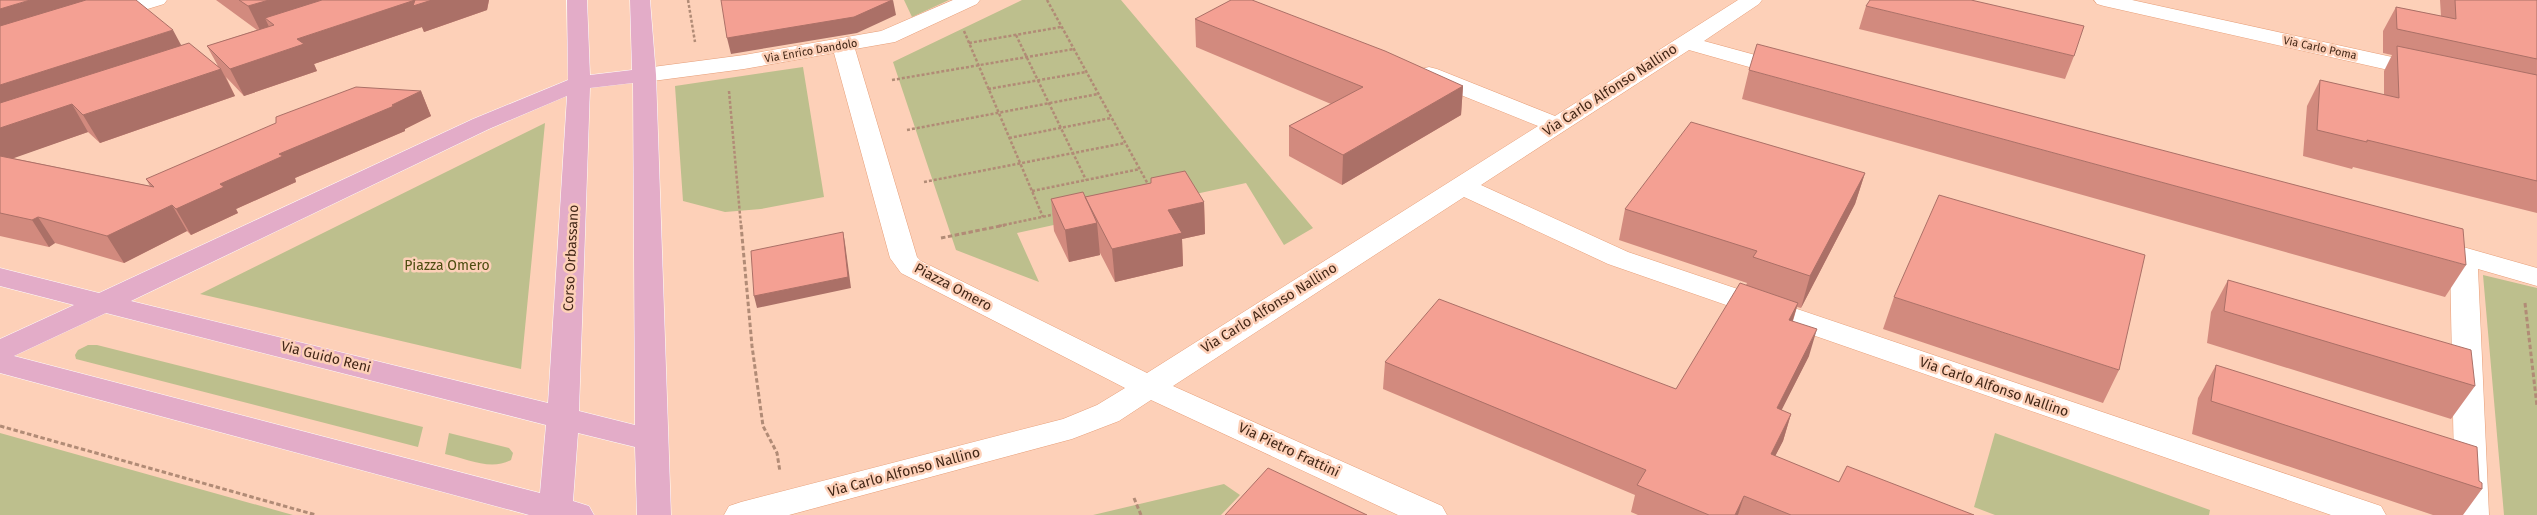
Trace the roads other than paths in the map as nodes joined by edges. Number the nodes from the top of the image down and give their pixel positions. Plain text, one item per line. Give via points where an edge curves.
1 (157, 0) edge
2 (577, 0) edge
3 (640, 0) edge
4 (970, 0) edge
5 (1752, 0) edge
6 (2104, 0) edge
7 (83, 23) edge
8 (1684, 42) junction
9 (843, 46) junction
10 (1411, 67) edge
11 (2441, 74) edge
12 (645, 75) junction
13 (1813, 78) edge
14 (579, 83) junction
15 (1558, 124) junction
16 (1462, 186) junction
17 (2407, 239) edge
18 (2464, 255) junction
19 (2529, 275) edge
20 (0, 276) edge
21 (106, 303) junction
22 (0, 352) edge
23 (0, 363) edge
24 (1147, 386) junction
25 (563, 418) junction
26 (651, 440) junction
27 (563, 513) edge
28 (654, 515) edge
29 (741, 515) edge
30 (1430, 515) edge
31 (2369, 515) edge
32 (2472, 515) edge

1 - 7 street
2 - 14 main road, Corso Orbassano
3 - 12 main road
4 - 9 street, Via Enrico Dandolo via 887,37
5 - 8 street, Via Carlo Alfonso Nallino
6 - 11 street, Via Carlo Poma
8 - 13 street
8 - 15 street, Via Carlo Alfonso Nallino
9 - 12 street, Via Enrico Dandolo
9 - 24 street, Piazza Omero via 904,258 911,267
10 - 15 street
12 - 14 main road
12 - 26 main road
14 - 21 main road via 481,124
14 - 25 main road, Corso Orbassano
15 - 16 street, Via Carlo Alfonso Nallino
16 - 24 street, Via Carlo Alfonso Nallino
16 - 31 street, Via Carlo Alfonso Nallino via 1618,258
17 - 18 street
18 - 19 street
18 - 32 street
20 - 21 main road, Via Guido Reni
21 - 22 main road
21 - 25 main road, Via Guido Reni
23 - 27 main road
24 - 29 street, Via Carlo Alfonso Nallino via 1108,413 1072,428
24 - 30 street, Via Pietro Frattini
25 - 26 main road, Via Guido Reni
25 - 27 main road, Corso Orbassano
26 - 28 main road

